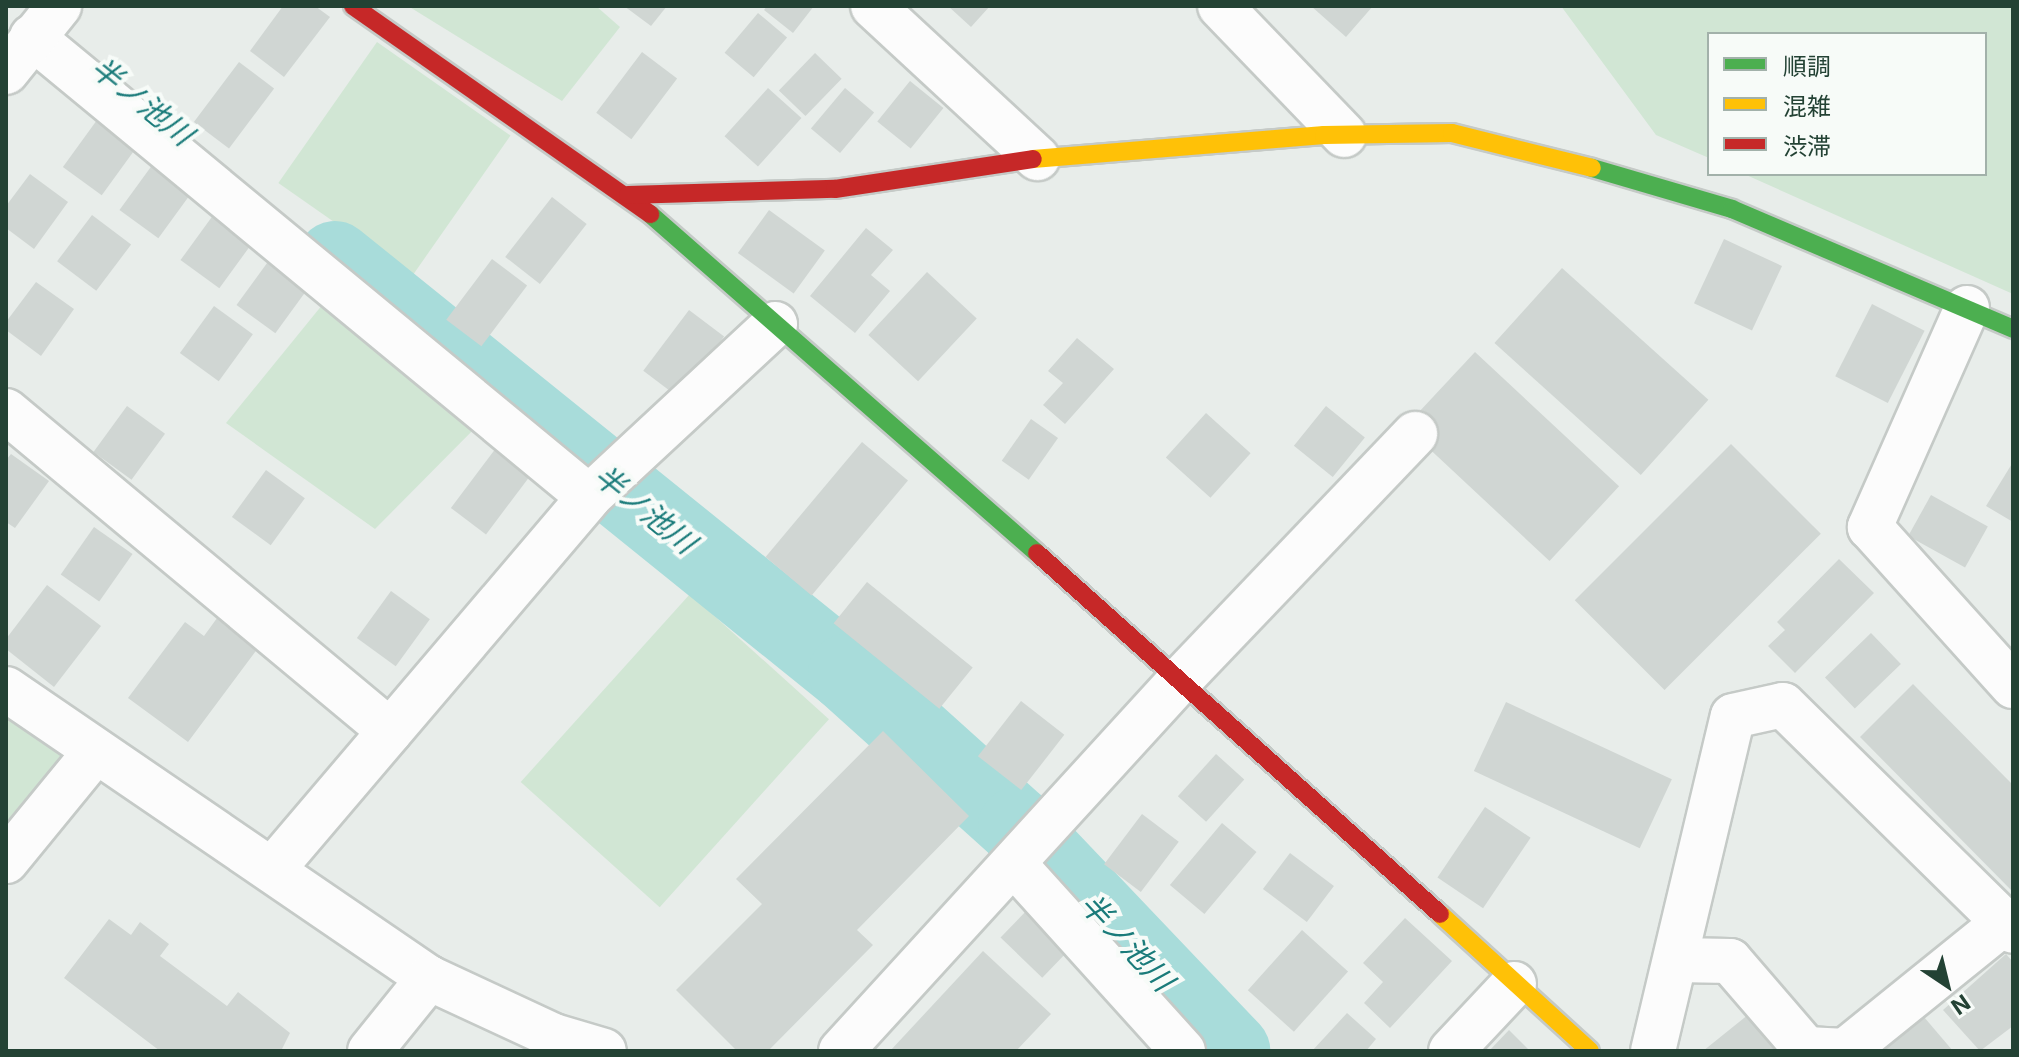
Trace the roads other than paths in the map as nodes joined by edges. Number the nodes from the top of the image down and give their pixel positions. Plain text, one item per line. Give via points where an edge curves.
1 (353, 6) edge
2 (873, 6) edge
3 (1220, 6) edge
4 (45, 21) edge
5 (6, 72) edge
6 (1344, 135) junction
7 (1037, 158) junction
8 (628, 195) junction
9 (1967, 308) junction
10 (775, 324) junction
11 (2013, 329) edge
12 (6, 411) edge
13 (1415, 434) dead end
14 (589, 497) junction
15 (1181, 679) junction
16 (2013, 686) edge
17 (6, 689) edge
18 (390, 731) junction
19 (96, 751) junction
20 (6, 861) edge
21 (1014, 864) junction
22 (272, 870) junction
23 (2009, 927) edge
24 (1677, 960) junction
25 (429, 978) junction
26 (1514, 984) junction
27 (370, 1051) edge
28 (604, 1051) edge
29 (841, 1051) edge
30 (1183, 1051) edge
31 (1451, 1051) edge
32 (1590, 1051) edge
33 (1653, 1051) edge
34 (1843, 1051) edge

1 - 8 street
2 - 7 street
3 - 6 street
4 - 5 street
4 - 14 street
6 - 7 street
6 - 9 street via 1452,133 1532,150 1732,209
7 - 8 street via 835,189
8 - 10 street
9 - 11 street
9 - 16 street via 1870,527
10 - 14 street
10 - 15 street
12 - 18 street
13 - 15 street
14 - 18 street
15 - 21 street
15 - 26 street
17 - 19 street
18 - 22 street
19 - 20 street
19 - 22 street
21 - 29 street
21 - 30 street
22 - 25 street
23 - 24 street via 1783,705 1733,716
23 - 34 street
24 - 33 street
24 - 34 street via 1730,961 1806,1049
25 - 27 street
25 - 28 street via 554,1036
26 - 31 street
26 - 32 street

